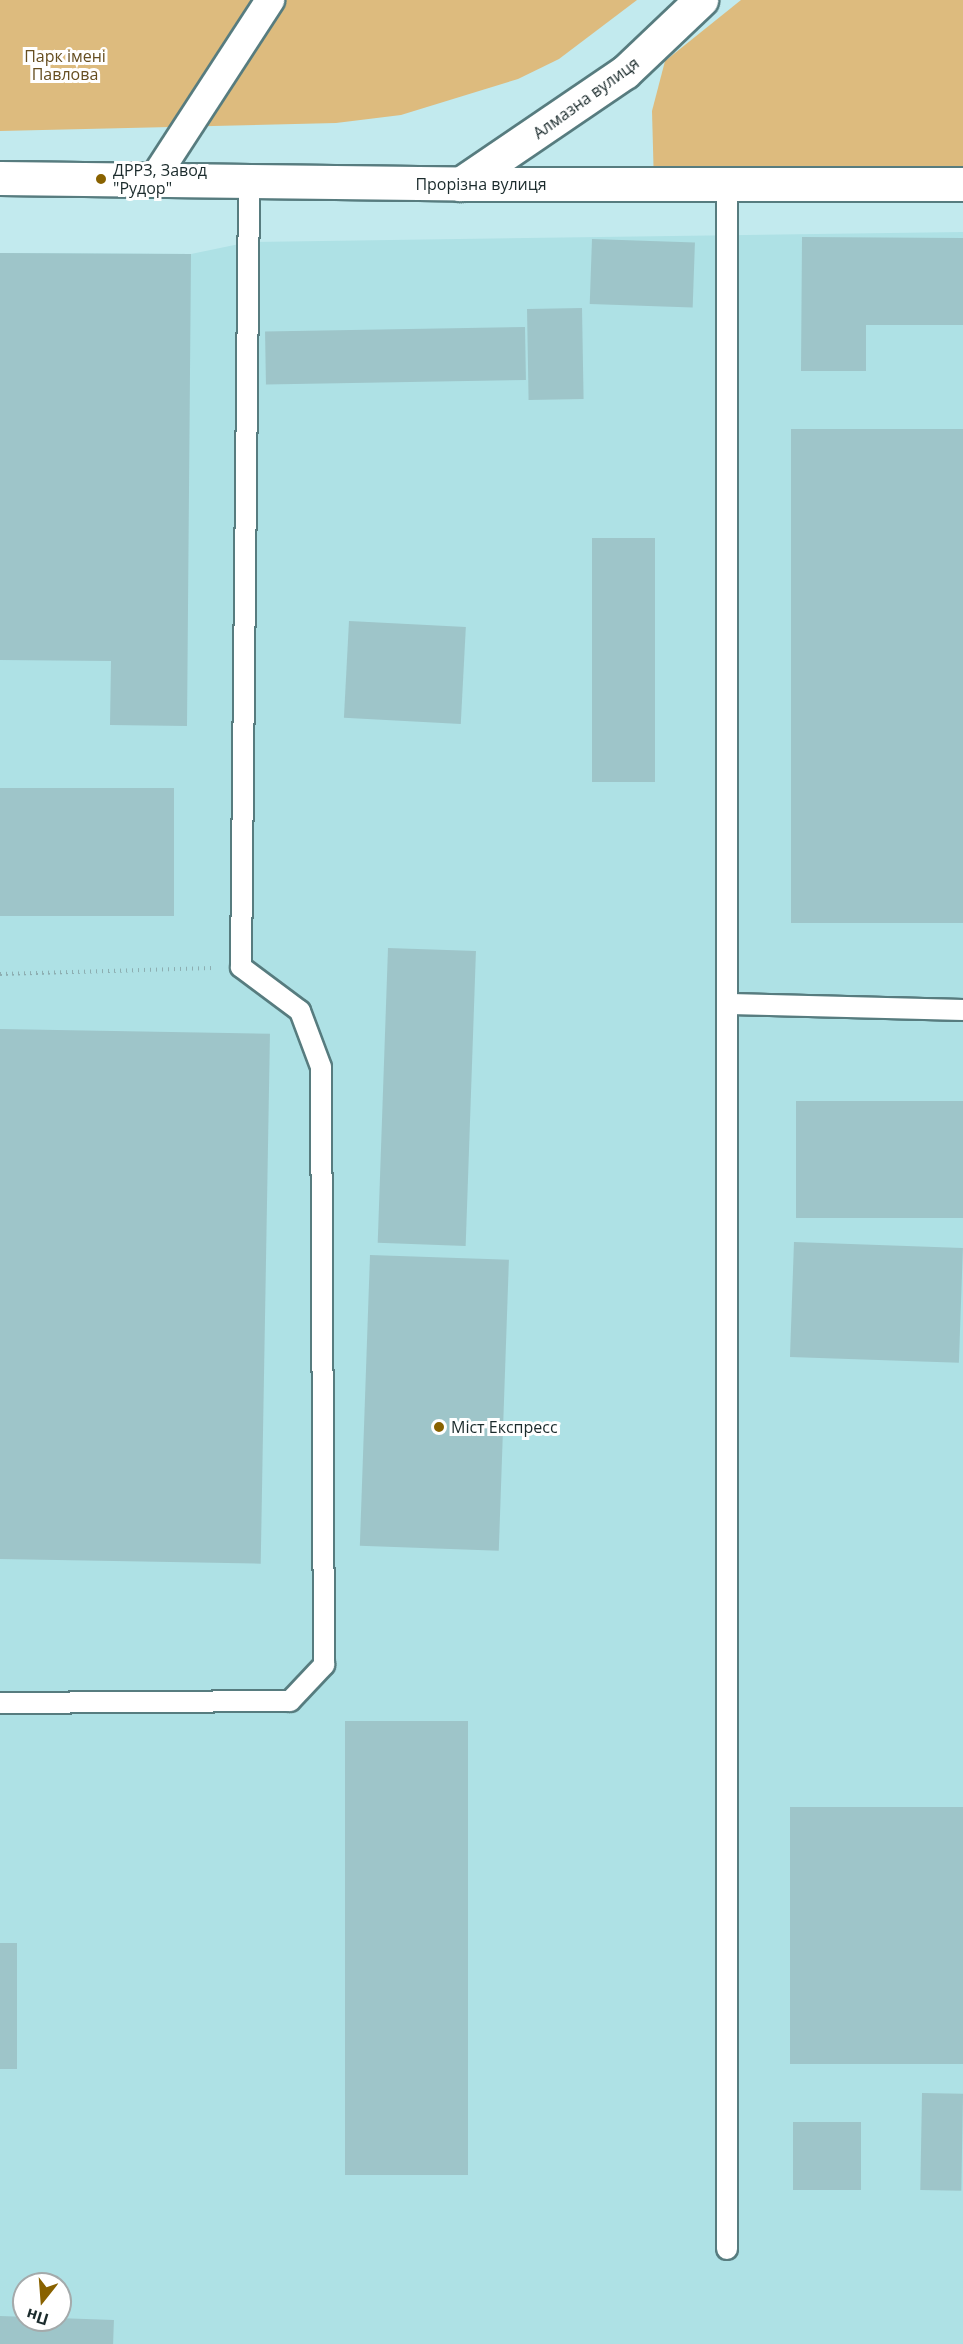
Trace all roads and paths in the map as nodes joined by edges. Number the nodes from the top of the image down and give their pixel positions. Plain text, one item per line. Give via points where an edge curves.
1 (270, 0) edge
2 (701, 0) edge
3 (0, 178) edge
4 (152, 182) junction
5 (249, 184) junction
6 (460, 184) junction
7 (963, 184) edge
8 (727, 186) junction
9 (241, 967) junction
10 (0, 974) edge
11 (731, 1004) junction
12 (963, 1010) edge
13 (0, 1703) edge
14 (727, 2249) dead end

1 - 4 street
2 - 6 street, Алмазна вулиця via 625,72
3 - 4 street, Прорізна вулиця
4 - 5 street, Прорізна вулиця
5 - 6 street, Прорізна вулиця
5 - 9 lane
6 - 8 street, Прорізна вулиця
7 - 8 street, Прорізна вулиця
8 - 11 lane
9 - 10 path
9 - 13 lane via 300,1011 321,1067 324,1665 290,1701
11 - 12 lane
11 - 14 lane

